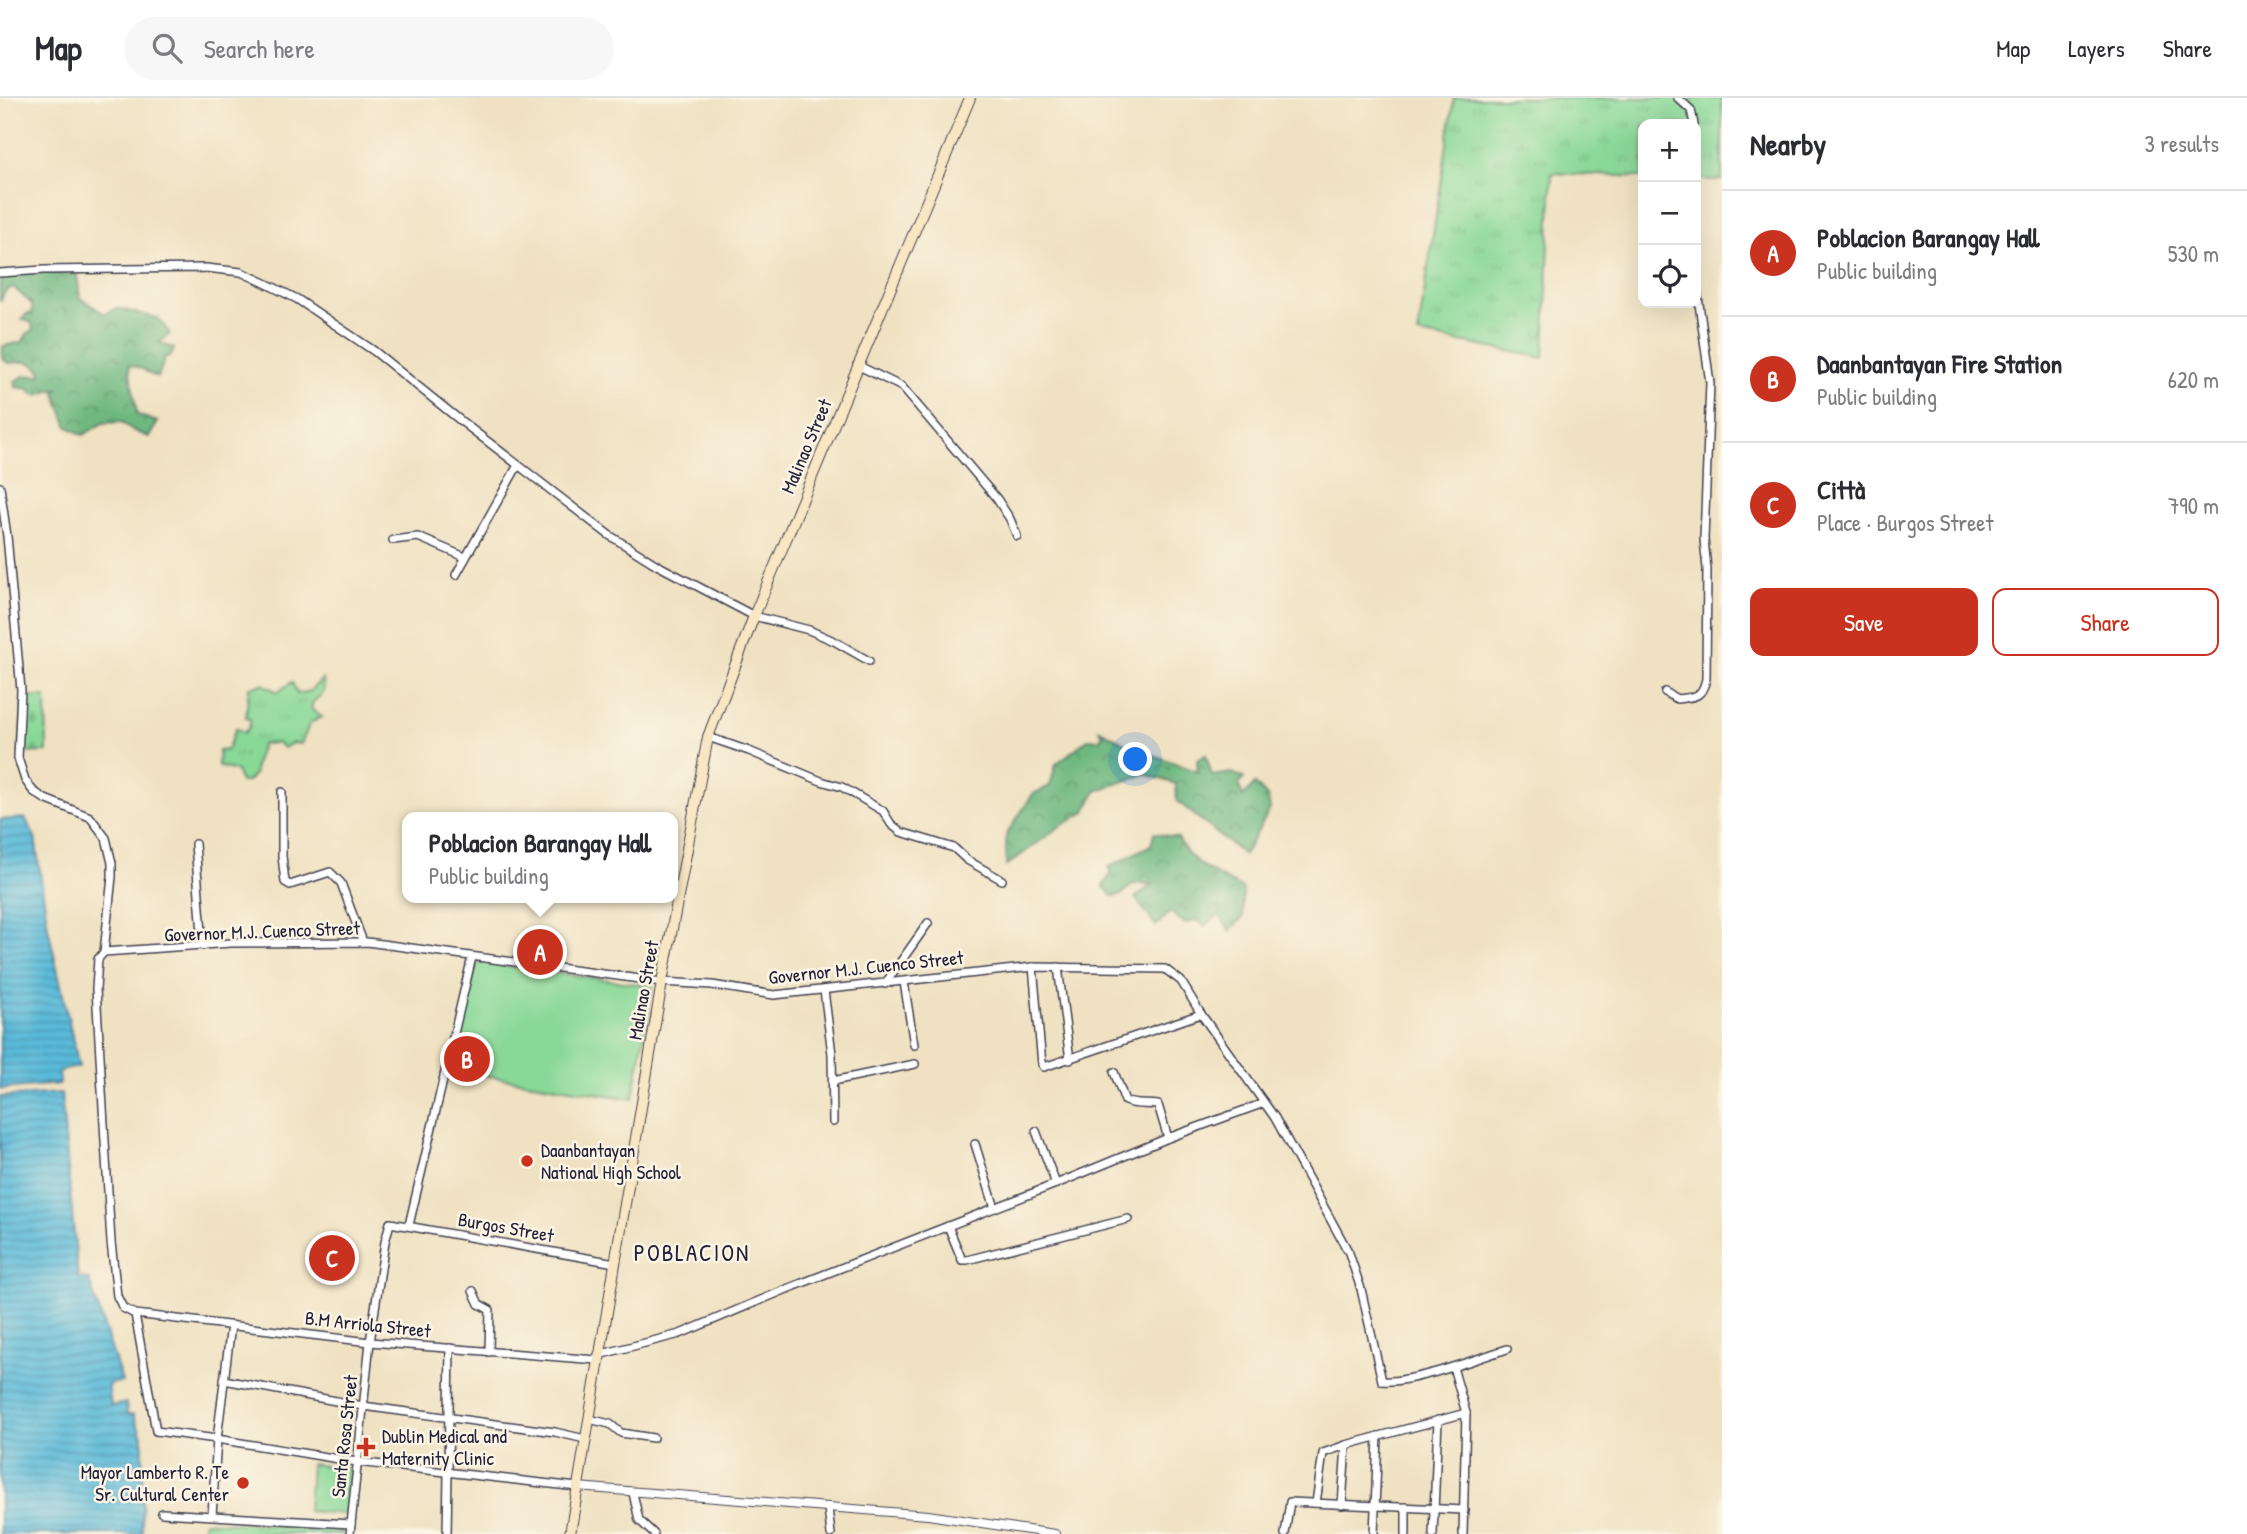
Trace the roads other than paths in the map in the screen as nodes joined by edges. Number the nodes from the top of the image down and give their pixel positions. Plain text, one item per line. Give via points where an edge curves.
1 (970, 98) edge
2 (1678, 98) edge
3 (1693, 119) edge
4 (0, 273) edge
5 (1700, 308) edge
6 (858, 365) junction
7 (518, 465) junction
8 (0, 487) edge
9 (1017, 536) dead end
10 (393, 540) dead end
11 (466, 557) junction
12 (456, 575) dead end
13 (754, 616) junction
14 (869, 661) dead end
15 (1665, 692) dead end
16 (708, 737) junction
17 (282, 792) dead end
18 (195, 844) dead end
19 (1002, 880) dead end
20 (678, 897) edge
21 (677, 903) edge
22 (928, 923) dead end
23 (363, 942) junction
24 (203, 946) junction
25 (104, 952) junction
26 (472, 957) junction
27 (1033, 967) junction
28 (1058, 967) junction
29 (662, 982) junction
30 (904, 982) junction
31 (885, 984) junction
32 (824, 990) junction
33 (1201, 1014) junction
34 (914, 1045) dead end
35 (1070, 1060) junction
36 (915, 1064) dead end
37 (1114, 1072) dead end
38 (833, 1081) junction
39 (1264, 1103) junction
40 (833, 1122) dead end
41 (1036, 1131) dead end
42 (1168, 1138) junction
43 (975, 1144) dead end
44 (1056, 1184) junction
45 (995, 1208) junction
46 (1128, 1219) dead end
47 (390, 1223) joint
48 (409, 1226) junction
49 (948, 1226) junction
50 (615, 1263) junction
51 (473, 1291) dead end
52 (135, 1314) junction
53 (231, 1325) junction
54 (370, 1342) junction
55 (450, 1349) junction
56 (1507, 1349) dead end
57 (489, 1352) junction
58 (598, 1357) junction
59 (1452, 1367) junction
60 (224, 1380) junction
61 (363, 1406) junction
62 (1466, 1413) junction
63 (449, 1419) junction
64 (589, 1419) junction
65 (1438, 1420) junction
66 (1378, 1436) junction
67 (217, 1438) junction
68 (653, 1438) dead end
69 (585, 1439) junction
70 (1346, 1445) junction
71 (357, 1462) junction
72 (448, 1472) junction
73 (577, 1487) junction
74 (633, 1493) junction
75 (1317, 1503) junction
76 (1342, 1505) junction
77 (1375, 1506) junction
78 (1406, 1507) junction
79 (1435, 1507) junction
80 (828, 1508) junction
81 (1464, 1510) junction
82 (162, 1513) dead end
83 (212, 1515) junction
84 (351, 1524) junction
85 (350, 1534) edge
86 (447, 1534) edge
87 (569, 1534) edge
88 (654, 1534) edge
89 (831, 1534) edge
90 (1055, 1534) edge
91 (1284, 1534) edge
92 (1374, 1534) edge
93 (1406, 1534) edge
94 (1433, 1534) edge
95 (1463, 1534) edge

1 - 6 main road, Malinao Street
2 - 3 street via 1691,110
4 - 7 street via 187,268 241,272 297,299 374,351
5 - 15 street via 1710,383 1704,539 1706,679 1704,690 1696,696 1677,699
6 - 9 street via 902,387 997,499
6 - 13 main road, Malinao Street
7 - 11 street
7 - 13 street via 609,536
8 - 25 street via 21,690 20,764 33,790 90,817 106,838 112,863
10 - 11 street via 418,537
11 - 12 street
13 - 14 street via 809,630
13 - 16 main road, Malinao Street
16 - 19 street via 842,787 883,811 901,832 954,848
16 - 20 main road, Malinao Street
17 - 23 street via 285,882 290,885 330,872 336,876
18 - 24 street
21 - 29 main road, Malinao Street
22 - 31 street
23 - 24 street, Governor M.J. Cuenco Street
23 - 26 street, Governor M.J. Cuenco Street
24 - 25 street, Governor M.J. Cuenco Street
25 - 52 street via 98,959 96,989 111,1242 117,1296 123,1308
26 - 29 street, Governor M.J. Cuenco Street
26 - 48 street
27 - 28 street, Governor M.J. Cuenco Street
27 - 30 street, Governor M.J. Cuenco Street
27 - 35 street via 1042,1064 1045,1068
28 - 33 street, Governor M.J. Cuenco Street via 1171,971
28 - 35 street
29 - 32 street, Governor M.J. Cuenco Street via 775,995
29 - 50 main road, Malinao Street
30 - 31 street, Governor M.J. Cuenco Street
30 - 34 street
31 - 32 street, Governor M.J. Cuenco Street
32 - 38 street
33 - 35 street
33 - 39 street
36 - 38 street
37 - 42 street via 1125,1101 1158,1105
38 - 40 street
39 - 42 street, B.M Arriola Street
39 - 59 street via 1349,1253 1382,1381
41 - 44 street
42 - 44 street, B.M Arriola Street
43 - 45 street
44 - 45 street, B.M Arriola Street
45 - 49 street, B.M Arriola Street
46 - 49 street via 967,1260 959,1255
47 - 48 street, Burgos Street
47 - 54 street, Santa Rosa Street
48 - 50 street, Burgos Street
49 - 58 street, B.M Arriola Street via 680,1334
50 - 58 main road, Malinao Street
51 - 57 street via 479,1304 490,1310
52 - 53 street, B.M Arriola Street
52 - 67 street via 156,1431
53 - 54 street, B.M Arriola Street
53 - 60 street
54 - 55 street, B.M Arriola Street
54 - 61 street, Santa Rosa Street
55 - 57 street, B.M Arriola Street
55 - 63 street
56 - 59 street
57 - 58 street, B.M Arriola Street
58 - 64 main road, Malinao Street
59 - 62 street
60 - 61 street
60 - 67 street
61 - 63 street
61 - 71 street, Santa Rosa Street
62 - 65 street
62 - 81 street
63 - 69 street
63 - 72 street
64 - 68 street via 610,1424 621,1433
64 - 69 main road, Malinao Street
65 - 66 street
65 - 79 street
66 - 70 street
66 - 77 street
67 - 71 street
67 - 83 street
69 - 73 main road, Malinao Street
70 - 75 street via 1322,1453
70 - 76 street
71 - 72 street
71 - 84 street, Santa Rosa Street
72 - 73 street
72 - 86 street
73 - 74 street
73 - 87 main road, Malinao Street
74 - 80 street
74 - 88 street via 639,1520
75 - 76 street
75 - 91 street via 1290,1502
76 - 77 street
77 - 78 street
77 - 92 street
78 - 79 street
78 - 93 street
79 - 81 street
79 - 94 street
80 - 89 street
80 - 90 street via 968,1519
81 - 95 street
82 - 83 street
83 - 84 street
84 - 85 street, Santa Rosa Street

